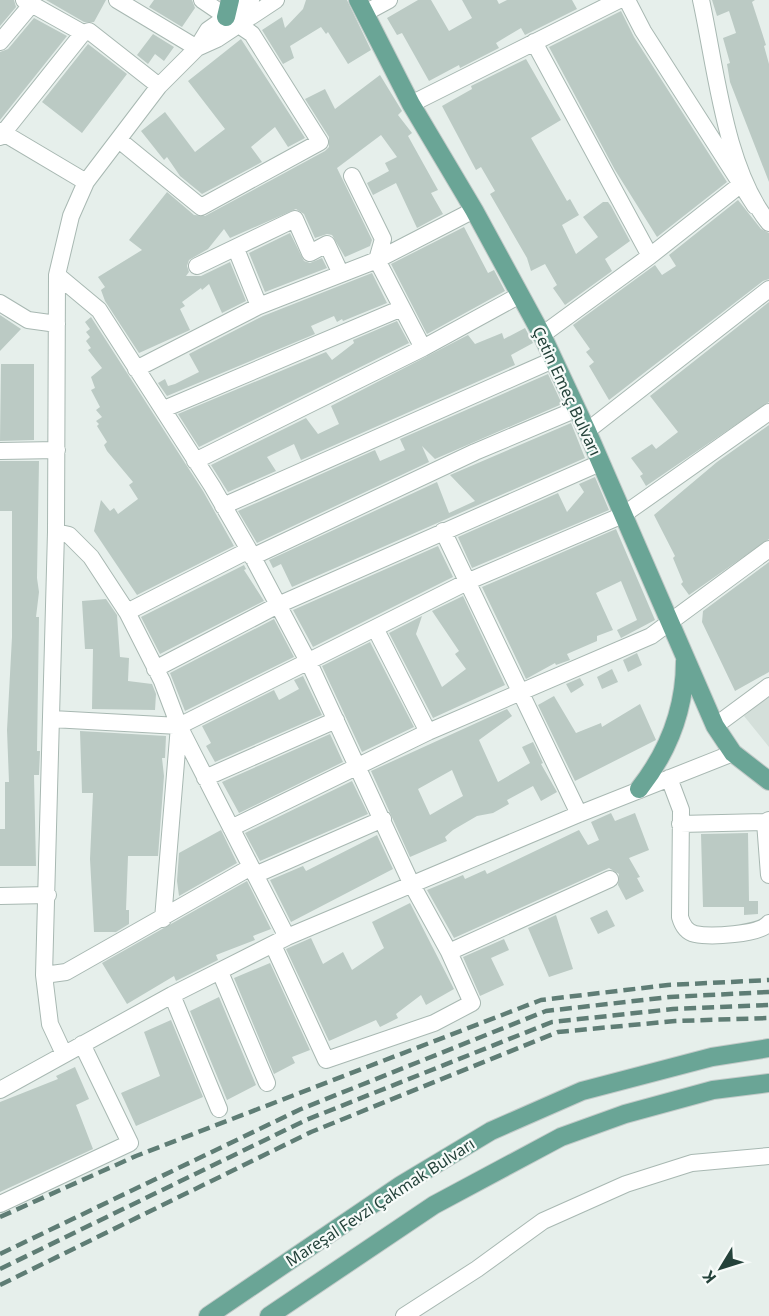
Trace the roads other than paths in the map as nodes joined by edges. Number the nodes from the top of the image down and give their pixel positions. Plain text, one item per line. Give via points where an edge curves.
1 (117, 0) edge
2 (202, 0) edge
3 (251, 0) edge
4 (276, 0) edge
5 (389, 0) edge
6 (619, 0) edge
7 (627, 0) edge
8 (701, 0) edge
9 (27, 2) edge
10 (362, 7) edge
11 (232, 14) edge
12 (83, 33) junction
13 (0, 42) edge
14 (534, 42) junction
15 (197, 48) junction
16 (159, 86) junction
17 (411, 104) junction
18 (1, 134) edge
19 (119, 140) junction
20 (352, 176) dead end
21 (86, 182) junction
22 (740, 184) junction
23 (755, 206) junction
24 (474, 210) junction
25 (769, 223) edge
26 (236, 249) junction
27 (650, 256) junction
28 (377, 260) junction
29 (197, 266) dead end
30 (340, 272) junction
31 (57, 275) junction
32 (769, 290) edge
33 (520, 295) junction
34 (0, 303) edge
35 (259, 306) junction
36 (402, 308) junction
37 (57, 324) junction
38 (542, 335) junction
39 (423, 348) junction
40 (553, 360) junction
41 (136, 369) junction
42 (164, 409) junction
43 (577, 409) junction
44 (769, 412) edge
45 (587, 431) junction
46 (57, 450) junction
47 (0, 451) edge
48 (195, 461) junction
49 (600, 463) junction
50 (223, 506) junction
51 (623, 515) junction
52 (443, 531) junction
53 (56, 532) junction
54 (769, 549) edge
55 (250, 554) junction
56 (469, 581) junction
57 (278, 605) junction
58 (127, 612) junction
59 (671, 622) junction
60 (376, 630) junction
61 (684, 653) junction
62 (309, 663) junction
63 (155, 669) junction
64 (769, 686) edge
65 (520, 691) junction
66 (52, 719) junction
67 (336, 720) junction
68 (179, 726) junction
69 (715, 726) junction
70 (428, 732) junction
71 (733, 753) junction
72 (359, 767) junction
73 (205, 778) junction
74 (669, 778) junction
75 (769, 781) edge
76 (639, 789) junction
77 (579, 814) junction
78 (383, 819) junction
79 (767, 821) edge
80 (680, 824) junction
81 (231, 828) junction
82 (253, 871) junction
83 (769, 875) edge
84 (610, 879) dead end
85 (411, 884) junction
86 (48, 895) junction
87 (0, 896) edge
88 (163, 919) junction
89 (769, 923) edge
90 (280, 941) junction
91 (449, 952) junction
92 (220, 972) junction
93 (44, 975) junction
94 (172, 995) junction
95 (82, 1044) junction
96 (769, 1048) edge
97 (64, 1054) junction
98 (267, 1083) dead end
99 (769, 1083) edge
100 (0, 1090) edge
101 (219, 1109) dead end
102 (769, 1156) edge
103 (0, 1204) edge
104 (208, 1316) edge
105 (269, 1316) edge
106 (404, 1316) edge

1 - 15 street
2 - 11 street
3 - 11 street
4 - 11 street
5 - 10 street
6 - 14 street
7 - 22 street
8 - 23 street via 739,172
9 - 12 street
9 - 13 street
10 - 17 main road, Çetin Emeç Bulvarı
11 - 15 street via 208,30
11 - 19 street via 252,34 320,142 201,207
12 - 16 street via 89,31
12 - 18 street
14 - 17 street
14 - 27 street
15 - 16 street
16 - 19 street
17 - 24 main road, Çetin Emeç Bulvarı
18 - 21 street
19 - 21 street
20 - 28 street via 383,239
21 - 31 street via 70,216
22 - 23 street
22 - 27 street
23 - 25 street
24 - 28 street
24 - 33 main road, Çetin Emeç Bulvarı
26 - 29 street
26 - 30 street via 295,219 310,252 327,244
26 - 35 street
27 - 38 street
28 - 30 street
28 - 36 street
30 - 35 street
31 - 37 street
31 - 41 street via 99,310
32 - 45 street
33 - 38 main road, Çetin Emeç Bulvarı
33 - 39 street
34 - 37 street via 28,320
35 - 41 street
36 - 39 street
36 - 42 street
37 - 46 street
38 - 40 main road, Çetin Emeç Bulvarı
39 - 48 street
40 - 43 main road, Çetin Emeç Bulvarı
40 - 50 street
41 - 42 street
42 - 48 street
43 - 45 main road, Çetin Emeç Bulvarı
43 - 55 street
44 - 51 street
45 - 49 main road, Çetin Emeç Bulvarı
46 - 47 street
46 - 53 street
48 - 50 street
49 - 51 main road, Çetin Emeç Bulvarı
49 - 52 street
50 - 55 street
51 - 56 street
51 - 59 main road, Çetin Emeç Bulvarı
52 - 56 street
52 - 57 street
53 - 58 street via 69,536 91,557
53 - 66 street
54 - 59 street
55 - 57 street
55 - 58 street
56 - 60 street
56 - 65 street
57 - 62 street
57 - 63 street
58 - 63 street
59 - 61 main road, Çetin Emeç Bulvarı
59 - 65 street via 651,636
60 - 62 street
60 - 70 street
61 - 69 main road, Çetin Emeç Bulvarı
61 - 76 main road via 681,701 671,736 660,762
62 - 67 street
62 - 68 street
63 - 68 street
64 - 69 street
65 - 70 street
65 - 77 street
66 - 68 street
66 - 86 street
67 - 72 street
67 - 73 street
68 - 73 street
68 - 88 street
69 - 71 main road, Çetin Emeç Bulvarı
70 - 72 street
71 - 74 street
71 - 75 main road, Çetin Emeç Bulvarı
72 - 78 street
72 - 81 street
73 - 81 street
74 - 76 street
74 - 80 street via 681,810
76 - 77 street
77 - 85 street
78 - 82 street
78 - 85 street
79 - 80 street
79 - 83 street
80 - 89 street via 680,917 685,928 695,934 754,932
81 - 82 street
82 - 88 street
82 - 90 street
84 - 91 street
85 - 90 street
85 - 91 street
86 - 87 street
86 - 93 street
88 - 93 street via 66,972
90 - 91 street via 326,1060 434,1023 472,1003
90 - 92 street
92 - 94 street
92 - 98 street
93 - 97 street via 50,1024
94 - 95 street
94 - 101 street
95 - 97 street
95 - 103 street via 130,1143
96 - 104 main road, Mareşal Fevzi Çakmak Bulvarı via 712,1057 582,1090 491,1131 401,1185
97 - 100 street
99 - 105 main road, Mareşal Fevzi Çakmak Bulvarı via 702,1093 561,1137 434,1205
102 - 106 street via 692,1163 626,1184 543,1221

